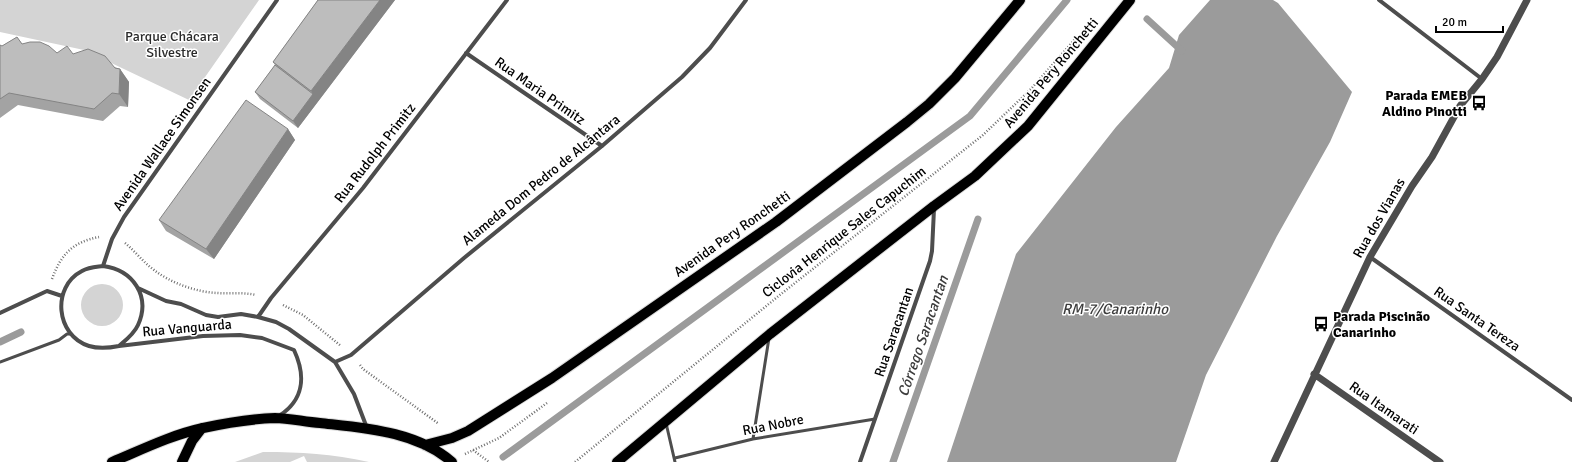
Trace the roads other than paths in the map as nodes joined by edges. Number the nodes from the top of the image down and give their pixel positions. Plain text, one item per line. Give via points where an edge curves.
1 (277, 0) edge
2 (507, 0) edge
3 (746, 0) edge
4 (1020, 0) edge
5 (1130, 0) edge
6 (1379, 0) edge
7 (1527, 0) edge
8 (466, 53) junction
9 (1482, 79) junction
10 (602, 146) junction
11 (934, 206) junction
12 (1370, 256) junction
13 (103, 266) junction
14 (138, 288) junction
15 (62, 296) junction
16 (0, 313) edge
17 (258, 317) junction
18 (71, 334) junction
19 (770, 334) junction
20 (119, 346) junction
21 (0, 362) edge
22 (335, 362) junction
23 (1314, 374) junction
24 (1572, 400) edge
25 (275, 418) junction
26 (875, 419) junction
27 (665, 421) junction
28 (202, 428) junction
29 (368, 429) junction
30 (754, 439) junction
31 (425, 445) junction
32 (675, 458) junction
33 (112, 462) edge
34 (182, 462) edge
35 (452, 462) edge
36 (618, 462) edge
37 (675, 462) edge
38 (860, 462) edge
39 (1274, 462) edge
40 (1440, 462) edge

1 - 13 street, Avenida Wallace Simonsen via 124,218 112,239
2 - 8 street, Rua Rudolph Primitz
3 - 10 street, Alameda Dom Pedro de Alcântara via 710,48 682,77
4 - 31 main road, Avenida Pery Ronchetti via 955,78 929,104 776,222 552,378 468,431
5 - 11 main road, Avenida Pery Ronchetti via 1028,126 975,176
6 - 9 street
7 - 9 street, Rua dos Vianas via 1497,57
8 - 10 street, Rua Maria Primitz
8 - 17 street, Rua Rudolph Primitz via 363,188
9 - 12 street, Rua dos Vianas via 1460,106 1432,157
10 - 22 street, Alameda Dom Pedro de Alcântara via 464,258 351,355
11 - 19 main road, Avenida Pery Ronchetti
11 - 26 street, Rua Saracantan via 930,261
12 - 23 street, Rua dos Vianas
12 - 24 street, Rua Santa Tereza
13 - 14 street via 123,272
13 - 15 street via 92,267 73,277
14 - 17 street, Rua Vanguarda via 206,315 218,317 241,314
14 - 20 street via 142,314 137,327
15 - 16 street via 47,291
15 - 18 street via 62,316
17 - 22 street, Rua Vanguarda via 289,329
18 - 20 street via 88,346
18 - 21 lane
19 - 27 main road, Avenida Pery Ronchetti
19 - 30 lane
20 - 25 street, Rua Vanguarda via 203,336 240,335 262,338 294,350 302,377 301,389 292,406
22 - 29 street, Rua Vanguarda via 354,394
23 - 39 street, Rua dos Vianas
23 - 40 street, Rua Itamarati
25 - 28 main road
25 - 29 main road
26 - 30 lane, Rua Nobre
26 - 38 street, Rua Saracantan
27 - 32 lane
27 - 36 main road, Avenida Pery Ronchetti
28 - 33 main road via 153,444
28 - 34 main road via 192,441
29 - 31 main road
30 - 32 lane, Rua Nobre
31 - 35 main road
32 - 37 lane

